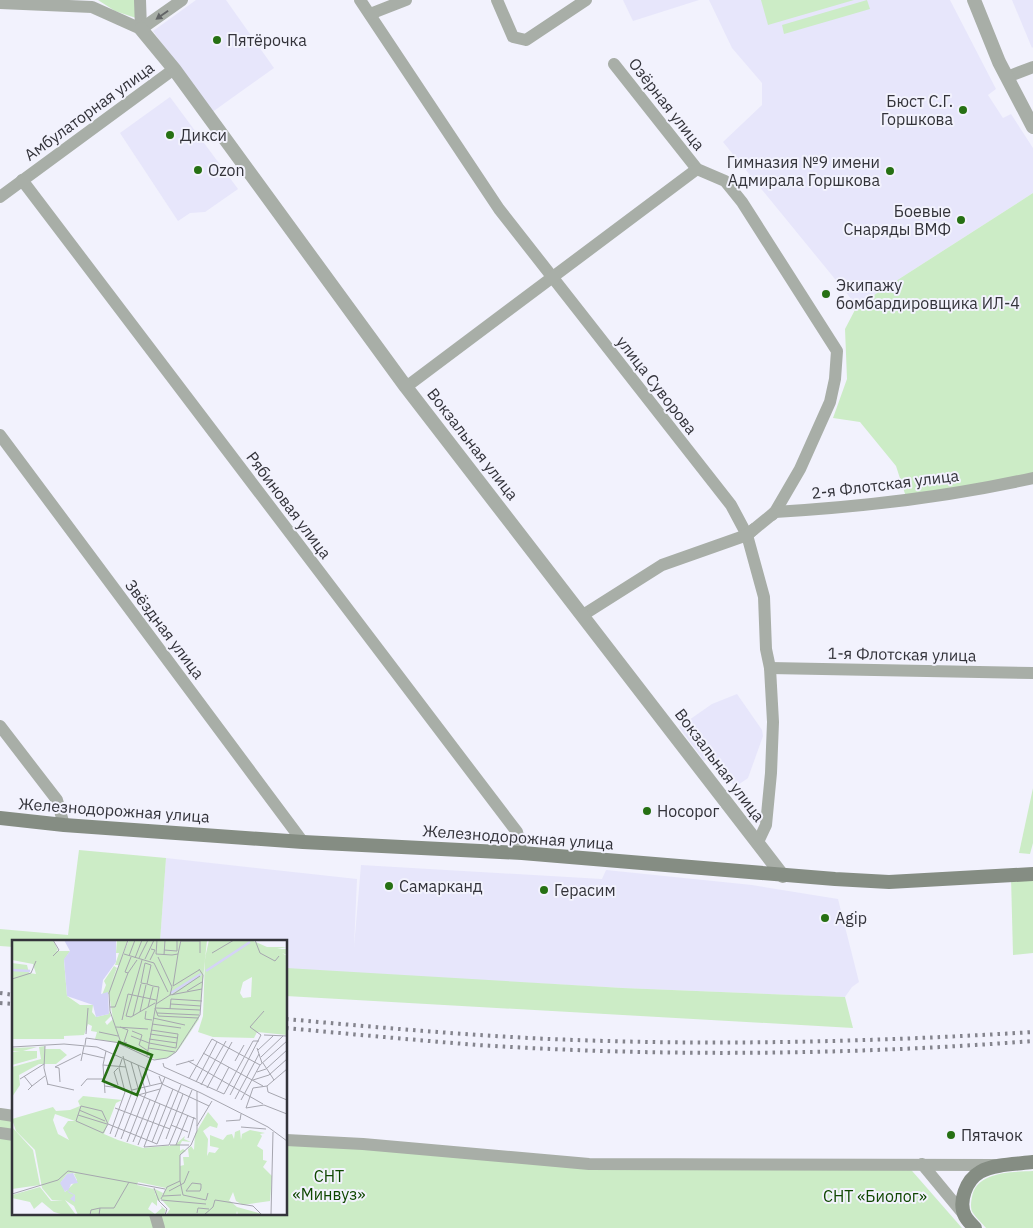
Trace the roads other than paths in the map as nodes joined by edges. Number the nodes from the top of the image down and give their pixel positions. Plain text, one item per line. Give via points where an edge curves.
1 (140, 0) edge
2 (182, 0) edge
3 (360, 0) edge
4 (406, 0) edge
5 (497, 0) edge
6 (586, 0) edge
7 (974, 0) edge
8 (0, 3) edge
9 (370, 14) junction
10 (141, 29) junction
11 (614, 64) dead end
12 (1033, 67) edge
13 (174, 69) junction
14 (1007, 77) junction
15 (1033, 127) edge
16 (697, 169) junction
17 (22, 180) junction
18 (0, 197) edge
19 (552, 278) junction
20 (406, 387) junction
21 (0, 435) edge
22 (1033, 478) edge
23 (775, 512) junction
24 (747, 535) junction
25 (583, 615) junction
26 (770, 668) junction
27 (1033, 673) edge
28 (0, 726) edge
29 (0, 818) edge
30 (64, 825) junction
31 (303, 842) junction
32 (758, 842) junction
33 (522, 853) junction
34 (1033, 874) edge
35 (783, 876) junction
36 (288, 1140) edge
37 (1033, 1162) edge
38 (922, 1164) junction
39 (1004, 1165) junction
40 (965, 1216) junction
41 (975, 1228) edge

1 - 10 street
2 -> 10 street
3 - 9 street, улица Суворова
4 - 9 street
5 - 6 street via 513,37 526,40
7 - 14 street
8 - 10 street via 92,7
9 - 19 street, улица Суворова via 499,210
10 - 13 street, Вокзальная улица
11 - 16 street, Озёрная улица
12 - 14 street
13 - 17 street, Амбулаторная улица
13 - 20 street, Вокзальная улица
14 - 15 street
16 - 19 street
16 - 23 street, Озёрная улица via 725,181 742,202 837,351 830,402 800,468
17 - 18 street, Амбулаторная улица
17 - 33 street, Рябиновая улица via 517,832
19 - 20 street
19 - 24 street, улица Суворова via 730,505
20 - 25 street, Вокзальная улица
21 - 31 street, Звёздная улица
22 - 23 street, 2-я Флотская улица via 989,488 858,507
23 - 24 street, Озёрная улица
24 - 25 street, Озёрная улица via 662,565
24 - 26 street, улица Суворова via 764,598
25 - 32 street, Вокзальная улица
26 - 27 street, 1-я Флотская улица
26 - 32 street, улица Суворова via 771,773 766,825
28 - 30 street via 57,800
29 - 30 main road, Железнодорожная улица
30 - 31 main road, Железнодорожная улица
31 - 33 main road, Железнодорожная улица
32 - 35 street, Вокзальная улица
33 - 35 main road, Железнодорожная улица
34 - 35 main road, Железнодорожная улица via 889,882
36 - 38 street via 589,1164
37 - 39 main road
38 - 39 street
38 - 40 street
39 - 40 main road via 980,1172 968,1183 963,1195
40 - 41 main road

